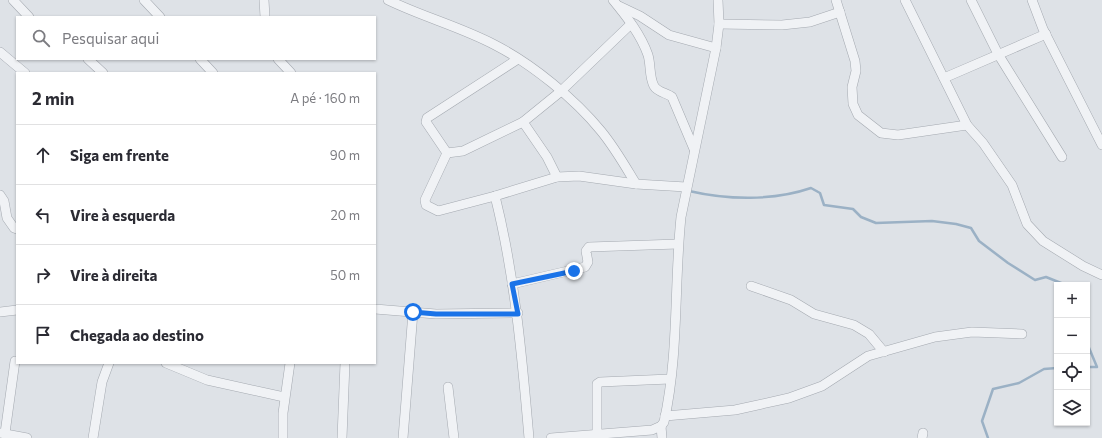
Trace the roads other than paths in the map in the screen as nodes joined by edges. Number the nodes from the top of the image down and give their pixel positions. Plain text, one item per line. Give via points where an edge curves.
1 (13, 0) edge
2 (144, 0) edge
3 (264, 0) edge
4 (388, 0) edge
5 (718, 0) edge
6 (836, 0) edge
7 (905, 0) edge
8 (971, 0) edge
9 (1032, 0) edge
10 (615, 3) edge
11 (840, 12) junction
12 (28, 16) edge
13 (159, 16) edge
14 (265, 16) edge
15 (631, 24) junction
16 (719, 24) junction
17 (1046, 34) junction
18 (716, 48) junction
19 (0, 52) edge
20 (998, 54) junction
21 (518, 59) junction
22 (89, 60) edge
23 (201, 60) edge
24 (279, 60) edge
25 (23, 72) edge
26 (102, 72) edge
27 (212, 72) edge
28 (290, 72) edge
29 (944, 78) junction
30 (560, 92) junction
31 (523, 122) junction
32 (968, 125) junction
33 (1102, 145) edge
34 (694, 149) junction
35 (447, 154) junction
36 (1062, 157) dead end
37 (557, 177) junction
38 (636, 184) junction
39 (686, 187) junction
40 (0, 195) edge
41 (496, 196) junction
42 (4, 218) edge
43 (16, 229) edge
44 (678, 244) junction
45 (1102, 275) edge
46 (512, 284) junction
47 (751, 286) dead end
48 (376, 309) edge
49 (16, 310) edge
50 (0, 312) edge
51 (413, 312) junction
52 (518, 314) junction
53 (1022, 334) dead end
54 (884, 352) junction
55 (15, 361) dead end
56 (110, 364) edge
57 (168, 364) edge
58 (290, 364) edge
59 (345, 364) edge
60 (670, 379) junction
61 (448, 387) dead end
62 (284, 397) junction
63 (665, 416) junction
64 (661, 426) junction
65 (3, 433) edge
66 (597, 434) junction
67 (562, 437) edge
68 (27, 438) edge
69 (93, 438) edge
70 (283, 438) edge
71 (342, 438) edge
72 (403, 438) edge
73 (454, 438) edge
74 (529, 438) edge
75 (551, 438) edge
76 (662, 438) edge

1 - 12 street
2 - 13 street
3 - 14 street
4 - 21 street via 495,45
5 - 16 street
6 - 11 street
7 - 29 street
8 - 20 street
9 - 17 street
10 - 15 street
10 - 18 street via 669,35
11 - 16 street via 810,22 782,25
11 - 32 street via 855,61 856,70 852,87 853,104 858,115 881,133 898,135
15 - 30 street
15 - 34 street via 648,57 653,85 672,97
16 - 18 street
17 - 20 street
17 - 33 street
18 - 34 street
19 - 25 street
20 - 29 street
20 - 36 street
21 - 30 street
21 - 35 street via 427,118 426,122
22 - 26 street
23 - 27 street
24 - 28 street
29 - 32 street
30 - 31 street
30 - 38 street via 601,131
31 - 35 street via 463,151
31 - 37 street via 547,157
32 - 45 street via 1012,185 1022,214 1035,234 1083,266
34 - 39 street
35 - 41 street via 425,200 428,207 438,211
37 - 38 street via 578,176
37 - 41 street
38 - 39 street
39 - 44 street
40 - 42 street via 4,201
41 - 46 street
42 - 43 street
44 - 46 street via 589,247 586,251 588,262 585,267
44 - 60 street via 675,333
46 - 52 street
47 - 54 street via 786,298 814,314 854,325 869,334
48 - 51 street
49 - 50 street
51 - 52 street
51 - 72 street
52 - 74 street
53 - 54 street via 962,333 923,340
54 - 63 street via 868,356 842,375 812,391 789,398 735,410
55 - 65 street
56 - 69 street via 102,382
57 - 62 street via 207,380
58 - 62 street
59 - 71 street
60 - 63 street
60 - 66 street via 597,384
61 - 73 street
62 - 70 street
63 - 64 street
64 - 66 street via 652,430
64 - 76 street
65 - 68 street
66 - 67 street
67 - 75 street

